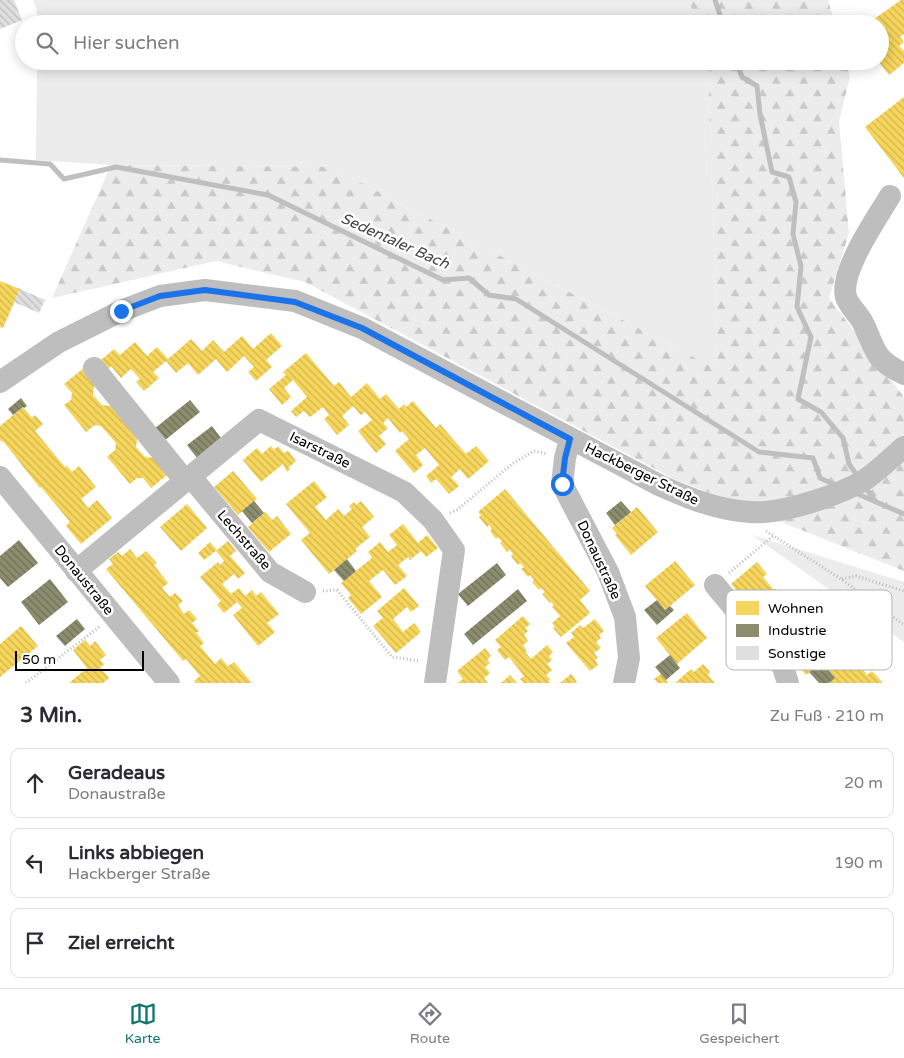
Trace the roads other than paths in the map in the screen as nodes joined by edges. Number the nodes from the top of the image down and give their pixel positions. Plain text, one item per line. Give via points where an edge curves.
1 (890, 196) dead end
2 (94, 368) dead end
3 (904, 374) edge
4 (0, 382) edge
5 (570, 439) junction
6 (904, 447) edge
7 (0, 477) edge
8 (188, 480) junction
9 (76, 571) junction
10 (715, 585) dead end
11 (305, 592) road end
12 (726, 598) edge
13 (784, 670) edge
14 (436, 673) edge
15 (169, 683) edge
16 (624, 683) edge
17 (788, 683) edge

1 - 3 street via 855,256 845,285 849,304 858,314 879,358
2 - 8 street, Lechstraße
4 - 5 street, Hackberger Straße via 59,342 121,311 160,296 205,290 295,302 362,328
5 - 6 street, Hackberger Straße via 659,485 704,504 750,512 771,512 818,500 866,478
5 - 16 street, Donaustraße via 562,484 608,572 625,617 629,658
7 - 9 street, Donaustraße
8 - 9 street, Isarstraße
8 - 11 street, Lechstraße via 270,572
8 - 14 street, Isarstraße via 259,420 404,492 433,520 454,550
9 - 15 street, Donaustraße
10 - 12 street
13 - 17 street

